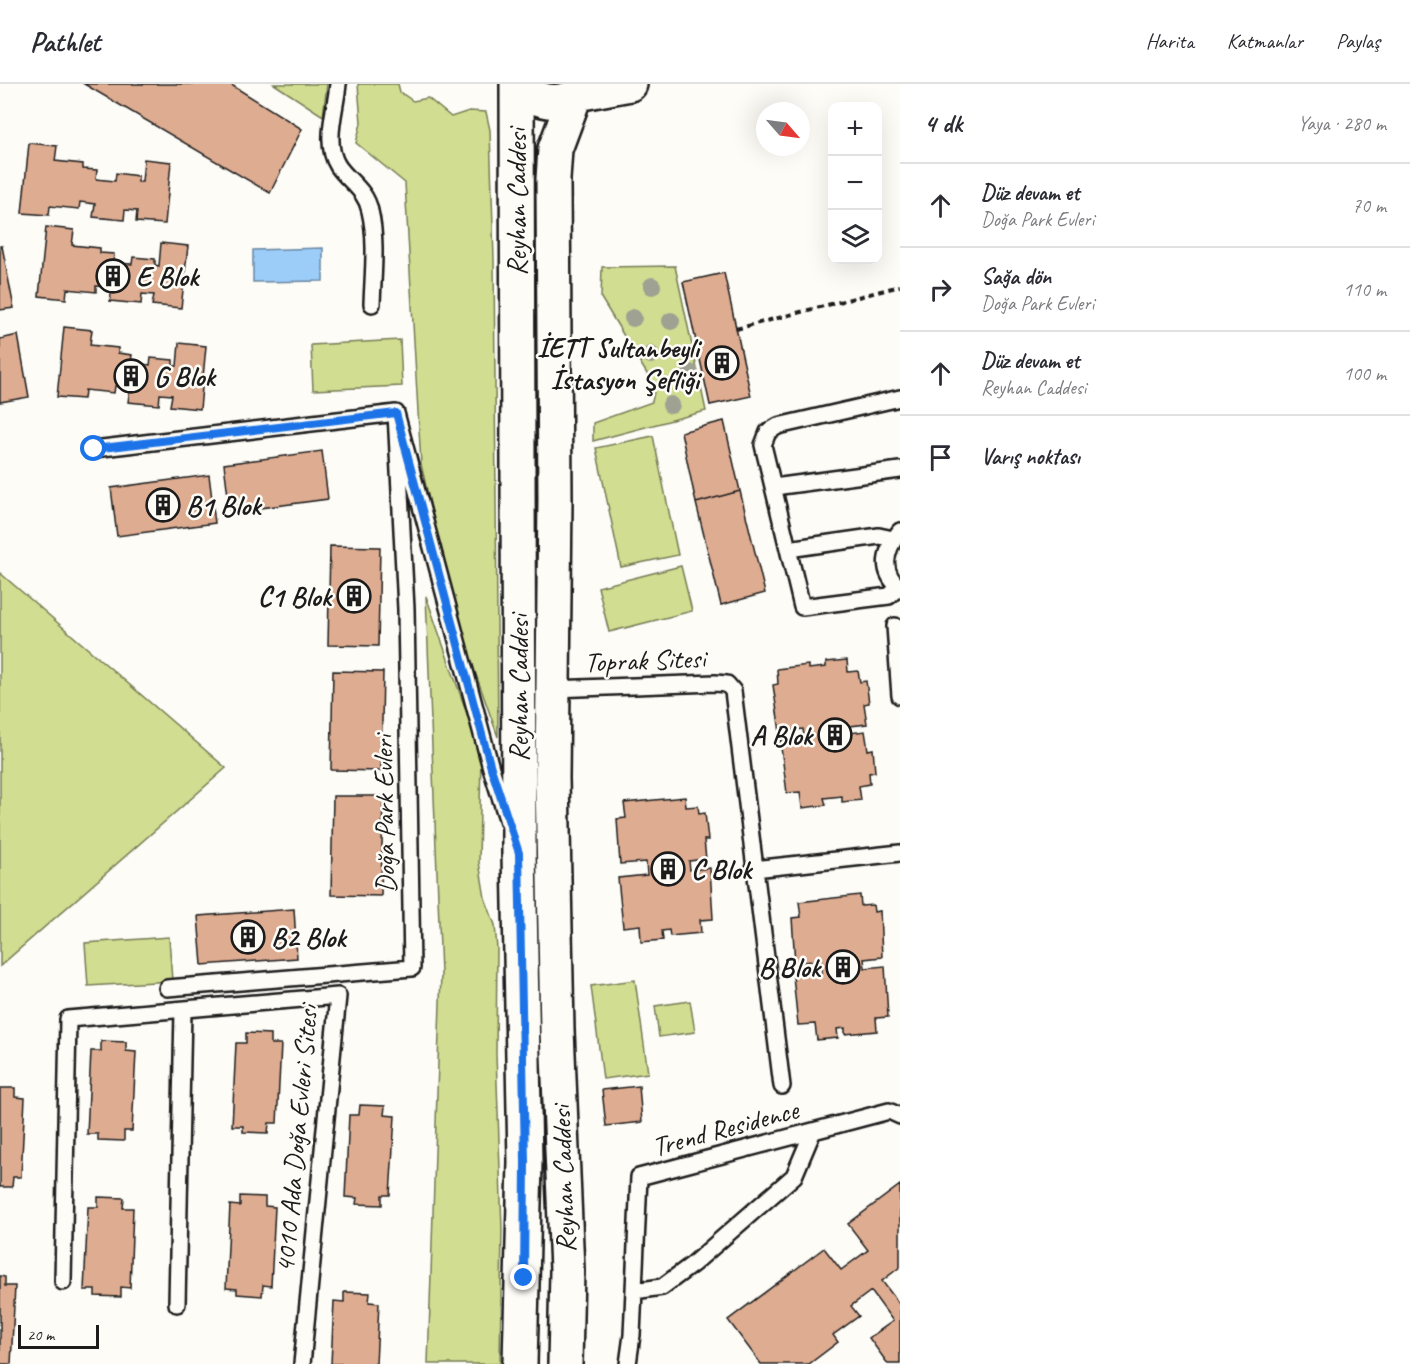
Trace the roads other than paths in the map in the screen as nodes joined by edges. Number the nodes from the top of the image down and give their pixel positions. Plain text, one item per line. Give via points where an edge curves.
1 (338, 84) edge
2 (518, 84) edge
3 (630, 84) edge
4 (582, 92) edge
5 (372, 304) dead end
6 (900, 398) edge
7 (396, 413) junction
8 (94, 449) dead end
9 (900, 470) edge
10 (774, 487) junction
11 (897, 535) edge
12 (788, 549) junction
13 (900, 587) edge
14 (895, 626) dead end
15 (553, 688) junction
16 (518, 689) junction
17 (900, 696) edge
18 (519, 853) junction
19 (900, 853) edge
20 (754, 869) junction
21 (167, 988) dead end
22 (183, 1010) junction
23 (782, 1086) dead end
24 (900, 1116) edge
25 (813, 1131) junction
26 (63, 1282) dead end
27 (634, 1291) junction
28 (177, 1304) dead end
29 (302, 1364) edge
30 (520, 1364) edge
31 (565, 1364) edge
32 (628, 1364) edge

1 - 5 lane via 330,143 338,166 359,187 370,209
2 - 4 main road via 545,101 560,102
2 - 16 main road, Reyhan Caddesi
3 - 4 main road
4 - 15 main road, Reyhan Caddesi via 555,149 553,179
6 - 10 lane via 772,428 763,445
7 - 8 lane
7 - 18 lane via 491,768
7 - 21 lane, Doğa Park Evleri via 406,609 412,968
9 - 10 lane
10 - 12 lane
11 - 12 lane
11 - 13 lane via 886,554 886,569 892,582
12 - 13 lane via 802,607 889,596
14 - 17 lane
15 - 16 main road
15 - 20 lane, Toprak Sitesi via 727,684 734,691
15 - 31 main road, Reyhan Caddesi via 557,1030 567,1270
16 - 18 main road, Reyhan Caddesi
18 - 30 main road, Reyhan Caddesi via 525,1162
19 - 20 lane
20 - 23 lane, Toprak Sitesi
22 - 26 lane, 4010 Ada Doğa Evleri Sitesi via 68,1019
22 - 28 lane
22 - 29 lane, 4010 Ada Doğa Evleri Sitesi via 338,996
24 - 25 lane, Trend Residence via 889,1111
25 - 27 lane via 794,1176 662,1287
25 - 27 lane, Trend Residence via 639,1177
27 - 32 lane, Trend Residence

